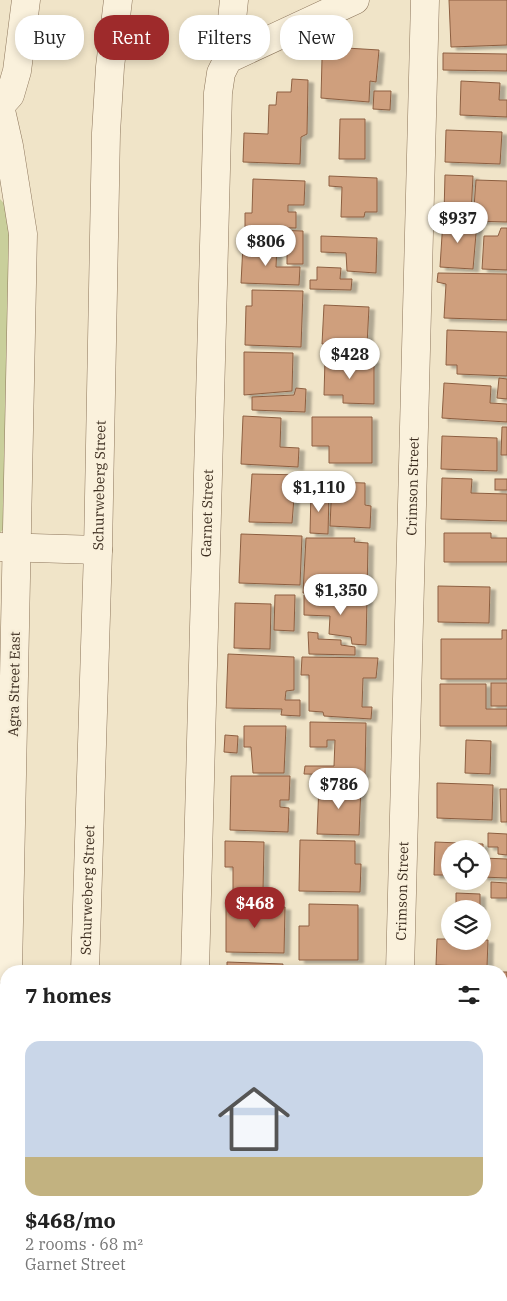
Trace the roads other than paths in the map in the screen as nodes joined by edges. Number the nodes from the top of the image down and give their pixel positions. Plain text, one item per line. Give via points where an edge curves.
1 (26, 0) edge
2 (118, 0) edge
3 (234, 0) edge
4 (355, 0) edge
5 (425, 0) edge
6 (235, 15) edge
7 (270, 39) edge
8 (233, 60) edge
9 (0, 106) edge
10 (8, 547) edge
11 (98, 550) junction
12 (8, 965) edge
13 (85, 965) edge
14 (195, 965) edge
15 (400, 965) edge

1 - 9 street via 18,71 10,95
2 - 11 street, Schurweberg Street via 106,133
3 - 6 street, Garnet Street
4 - 7 street
5 - 15 street, Crimson Street
8 - 14 street, Garnet Street via 221,73 218,93
9 - 10 street, Agra Street East via 23,234
10 - 11 street
10 - 12 street, Agra Street East
11 - 13 street, Schurweberg Street

